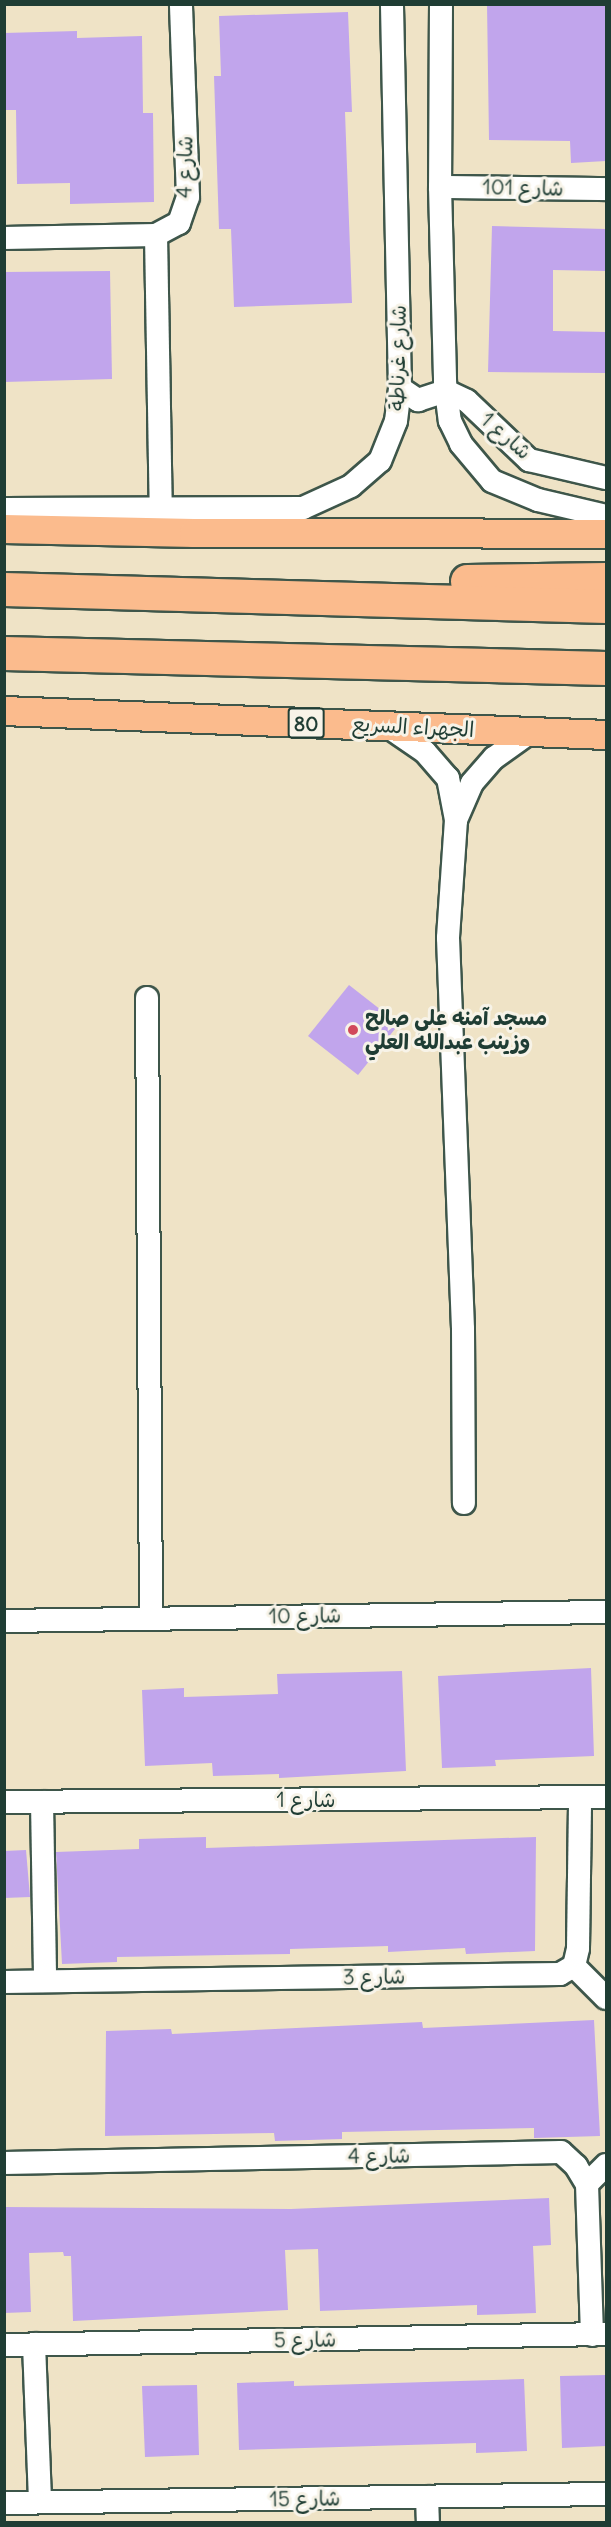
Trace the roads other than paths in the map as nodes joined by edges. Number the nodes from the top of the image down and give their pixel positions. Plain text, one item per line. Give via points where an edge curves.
1 (181, 4) edge
2 (392, 4) edge
3 (441, 4) edge
4 (440, 187) junction
5 (606, 189) edge
6 (156, 235) junction
7 (4, 238) edge
8 (400, 388) junction
9 (446, 391) junction
10 (606, 478) edge
11 (4, 509) edge
12 (161, 510) junction
13 (606, 516) edge
14 (4, 529) edge
15 (606, 534) edge
16 (606, 579) edge
17 (11, 589) edge
18 (606, 606) edge
19 (4, 653) edge
20 (606, 668) edge
21 (4, 711) edge
22 (387, 726) junction
23 (529, 733) junction
24 (606, 735) edge
25 (456, 820) junction
26 (147, 998) dead end
27 (464, 1503) dead end
28 (606, 1612) edge
29 (151, 1618) junction
30 (4, 1621) edge
31 (606, 1797) edge
32 (580, 1798) junction
33 (4, 1802) edge
34 (42, 1802) junction
35 (574, 1966) junction
36 (45, 1981) junction
37 (4, 1982) edge
38 (606, 1998) edge
39 (4, 2163) edge
40 (606, 2165) edge
41 (587, 2184) junction
42 (599, 2335) edge
43 (34, 2344) junction
44 (4, 2345) edge
45 (606, 2494) edge
46 (427, 2497) junction
47 (40, 2502) junction
48 (4, 2503) edge
49 (428, 2523) edge

1 - 6 street, شارع 4 via 188,197 179,223
2 - 8 street, شارع غرناطة
3 - 4 street
4 - 5 street, شارع 101
4 - 9 street
6 - 7 street
6 - 12 street
8 - 9 street via 418,400
8 - 12 street, شارع غرناطة via 396,421 380,461 368,475 327,499 303,508 272,511
9 - 10 street, شارع 1 via 467,401 529,460
9 - 13 street via 458,439 492,481 537,500
11 - 12 street, شارع غرناطة
14 - 15 main road
16 - 17 highway
17 - 18 highway
19 - 20 highway
21 - 22 main road, الجهراء السريع / 80
22 - 23 main road, الجهراء السريع / 80
22 - 25 street via 425,752 448,778
23 - 24 main road, الجهراء السريع / 80
23 - 25 street via 494,758 472,783
25 - 27 street via 448,938 463,1329
26 - 29 street
28 - 29 street, شارع 10
29 - 30 street, شارع 10
31 - 32 street, شارع 1
32 - 34 street, شارع 1
32 - 35 street
33 - 34 street, شارع 1
34 - 36 street
35 - 36 street, شارع 3 via 560,1974
35 - 38 street
36 - 37 street, شارع 3
39 - 41 street, شارع 4 via 561,2152
40 - 41 street
41 - 42 street
42 - 43 street, شارع 5
43 - 44 street, شارع 5
43 - 47 street
45 - 46 street, شارع 15
46 - 47 street, شارع 15
46 - 49 street
47 - 48 street, شارع 15

